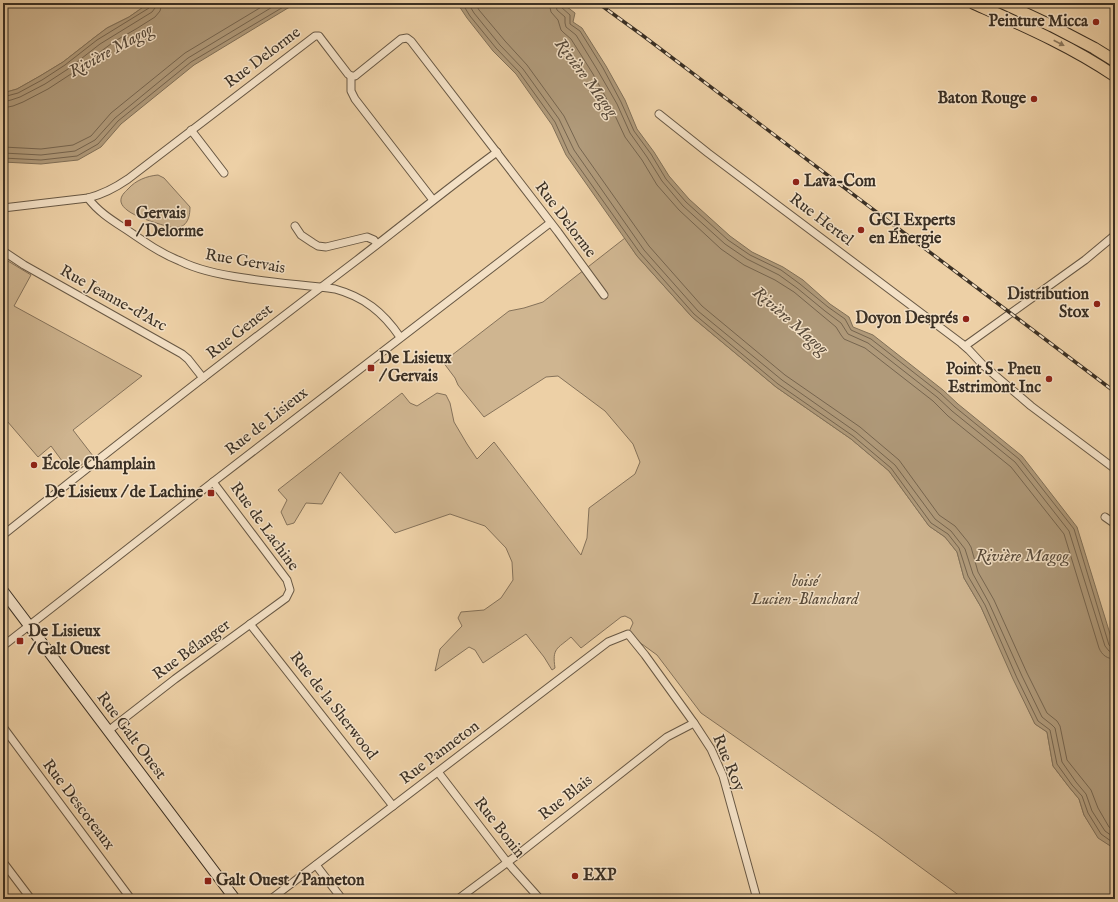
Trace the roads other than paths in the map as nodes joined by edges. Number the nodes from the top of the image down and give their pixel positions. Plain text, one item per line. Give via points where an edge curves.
1 (1004, 3) edge
2 (981, 5) edge
3 (1114, 58) edge
4 (1105, 69) junction
5 (351, 76) junction
6 (1115, 76) edge
7 (659, 114) dead end
8 (191, 130) junction
9 (497, 152) junction
10 (224, 173) dead end
11 (88, 198) junction
12 (432, 200) junction
13 (3, 208) edge
14 (550, 223) junction
15 (294, 226) dead end
16 (1115, 235) edge
17 (377, 244) junction
18 (3, 251) edge
19 (321, 287) junction
20 (604, 295) dead end
21 (400, 337) junction
22 (965, 346) junction
23 (203, 378) junction
24 (1115, 469) edge
25 (213, 482) junction
26 (1105, 517) dead end
27 (1115, 524) edge
28 (3, 536) edge
29 (290, 590) joint
30 (3, 591) edge
31 (250, 624) junction
32 (30, 625) junction
33 (628, 634) joint
34 (3, 646) edge
35 (694, 723) junction
36 (3, 726) edge
37 (108, 731) junction
38 (438, 772) junction
39 (393, 806) junction
40 (3, 862) edge
41 (507, 862) junction
42 (316, 865) junction
43 (31, 899) edge
44 (131, 899) edge
45 (235, 899) edge
46 (271, 899) edge
47 (342, 899) edge
48 (458, 899) edge
49 (540, 899) edge
50 (757, 899) edge

1 - 3 main road
2 -> 4 main road
3 - 4 street
4 - 6 main road
5 - 8 street, Rue Delorme via 322,40 315,36
5 - 9 street, Rue Delorme via 359,74 401,39 408,38
5 - 12 street via 351,91 355,100
7 - 22 street, Rue Hertel
8 - 10 street
8 - 11 street, Rue Delorme via 118,186 101,195
9 - 12 street, Rue Genest
9 - 14 street, Rue Delorme
11 - 13 street, Rue Delorme
11 - 19 street, Rue Gervais via 101,213 155,248 202,270 263,281
12 - 17 street, Rue Genest
14 - 20 street, Rue Delorme
14 - 21 street, Rue de Lisieux
15 - 17 street via 318,246 326,247 367,237
16 - 22 street via 1085,260
17 - 19 street, Rue Genest
18 - 23 street, Rue Jeanne-d'Arc via 182,354
19 - 21 street, Rue Gervais via 346,292 367,303 387,320
19 - 23 street, Rue Genest
21 - 25 street, Rue de Lisieux
22 - 24 street, Rue Hertel via 982,365 1031,406
23 - 28 street, Rue Genest
25 - 29 street, Rue de Lachine via 287,580
25 - 32 street, Rue de Lisieux
26 - 27 street
29 - 31 street, Rue Bélanger via 286,598
30 - 32 street, Rue Galt Ouest
31 - 37 street, Rue Bélanger
31 - 39 street, Rue de la Sherwood
32 - 34 street, Rue de Lisieux
32 - 37 street, Rue Galt Ouest
33 - 35 street, Rue Roy
33 - 38 street, Rue Panneton via 608,642
35 - 41 street, Rue Blais via 667,737
35 - 50 street, Rue Roy via 711,749 722,776
36 - 44 street, Rue Descoteaux
37 - 45 street, Rue Galt Ouest
38 - 39 street, Rue Panneton
38 - 41 street, Rue Bonin
39 - 42 street, Rue Panneton
40 - 43 street
41 - 48 street, Rue Blais
41 - 49 street, Rue Bonin
42 - 46 street, Rue Panneton
42 - 47 street

